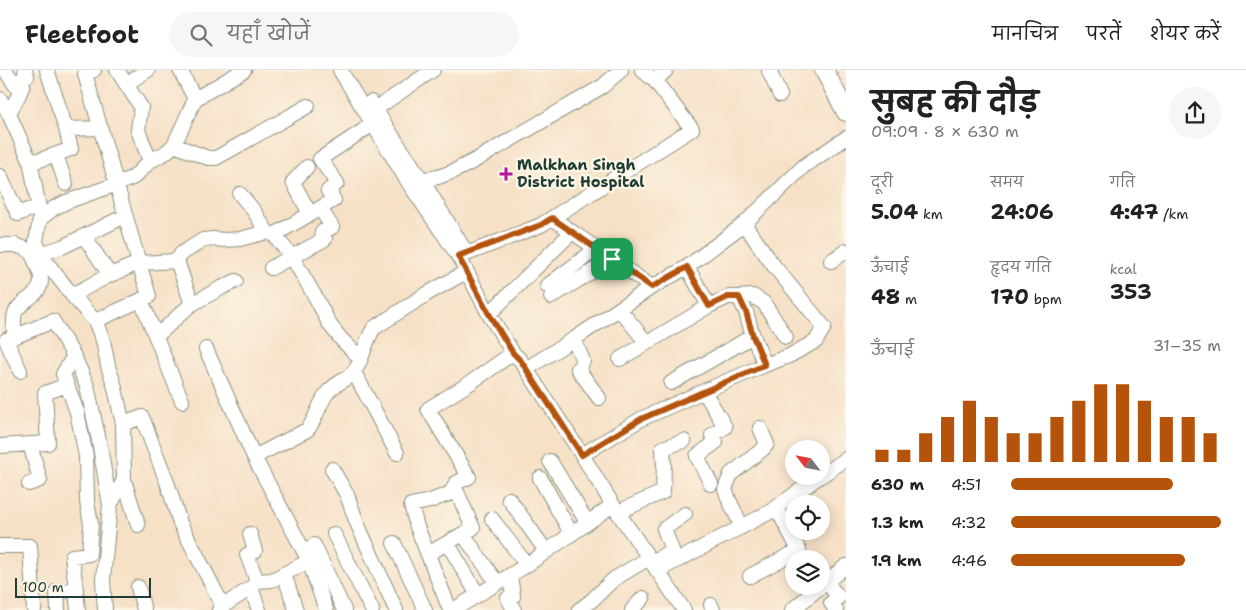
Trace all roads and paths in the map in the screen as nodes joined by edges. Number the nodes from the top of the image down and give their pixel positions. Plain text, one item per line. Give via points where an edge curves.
1 (5, 70) edge
2 (25, 70) edge
3 (47, 70) edge
4 (94, 70) edge
5 (118, 70) edge
6 (148, 70) edge
7 (180, 70) edge
8 (244, 70) edge
9 (340, 70) edge
10 (351, 70) edge
11 (433, 70) edge
12 (601, 70) edge
13 (621, 70) edge
14 (642, 70) edge
15 (666, 70) edge
16 (769, 70) edge
17 (829, 71) edge
18 (655, 81) junction
19 (126, 84) junction
20 (603, 86) junction
21 (20, 92) junction
22 (846, 93) edge
23 (780, 95) dead end
24 (0, 99) edge
25 (195, 99) junction
26 (308, 106) dead end
27 (846, 112) edge
28 (9, 114) junction
29 (372, 116) junction
30 (101, 128) junction
31 (66, 130) junction
32 (846, 138) edge
33 (174, 145) junction
34 (56, 155) junction
35 (30, 161) junction
36 (150, 161) junction
37 (307, 167) dead end
38 (0, 176) edge
39 (415, 181) junction
40 (66, 184) dead end
41 (117, 184) junction
42 (240, 194) dead end
43 (315, 211) junction
44 (39, 214) junction
45 (125, 216) junction
46 (552, 218) junction
47 (744, 224) junction
48 (572, 232) junction
49 (270, 233) junction
50 (84, 236) junction
51 (0, 245) edge
52 (596, 249) junction
53 (846, 251) edge
54 (36, 253) junction
55 (463, 255) junction
56 (292, 257) junction
57 (612, 259) junction
58 (177, 261) junction
59 (831, 261) dead end
60 (139, 263) junction
61 (687, 267) junction
62 (271, 268) dead end
63 (466, 272) junction
64 (110, 275) junction
65 (236, 281) dead end
66 (652, 287) junction
67 (72, 295) junction
68 (739, 297) junction
69 (141, 300) junction
70 (192, 304) junction
71 (709, 306) junction
72 (619, 309) junction
73 (492, 311) junction
74 (95, 321) junction
75 (156, 336) junction
76 (753, 336) junction
77 (786, 337) dead end
78 (574, 338) junction
79 (6, 340) edge
80 (647, 344) junction
81 (206, 349) dead end
82 (74, 356) junction
83 (360, 358) junction
84 (620, 359) dead end
85 (520, 361) junction
86 (765, 365) junction
87 (20, 371) dead end
88 (354, 372) junction
89 (671, 383) dead end
90 (67, 385) junction
91 (704, 391) junction
92 (599, 398) dead end
93 (182, 401) dead end
94 (123, 424) junction
95 (760, 428) dead end
96 (684, 441) dead end
97 (30, 444) junction
98 (0, 446) edge
99 (397, 453) dead end
100 (582, 455) junction
101 (254, 457) junction
102 (846, 458) edge
103 (550, 461) dead end
104 (332, 469) dead end
105 (830, 470) edge
106 (540, 478) dead end
107 (124, 480) junction
108 (29, 484) dead end
109 (711, 484) dead end
110 (809, 485) edge
111 (457, 492) dead end
112 (509, 499) dead end
113 (110, 504) junction
114 (616, 508) junction
115 (777, 508) junction
116 (685, 514) dead end
117 (492, 519) dead end
118 (587, 522) junction
119 (138, 525) dead end
120 (742, 527) junction
121 (572, 533) junction
122 (250, 534) dead end
123 (334, 534) dead end
124 (463, 534) junction
125 (394, 543) dead end
126 (448, 544) junction
127 (0, 546) edge
128 (314, 546) dead end
129 (546, 551) junction
130 (428, 554) junction
131 (309, 561) junction
132 (653, 564) junction
133 (527, 565) junction
134 (846, 566) edge
135 (284, 574) junction
136 (510, 575) junction
137 (750, 576) dead end
138 (830, 579) edge
139 (497, 583) junction
140 (254, 585) junction
141 (138, 587) dead end
142 (76, 590) junction
143 (830, 590) edge
144 (478, 595) junction
145 (811, 595) edge
146 (643, 598) dead end
147 (593, 606) edge
148 (221, 608) edge
149 (34, 610) edge
150 (58, 610) edge
151 (78, 610) edge
152 (105, 610) edge
153 (144, 610) edge
154 (259, 610) edge
155 (296, 610) edge
156 (326, 610) edge
157 (344, 610) edge
158 (372, 610) edge
159 (396, 610) edge
160 (425, 610) edge
161 (451, 610) edge
162 (514, 610) edge
163 (579, 610) edge
164 (632, 610) edge
165 (684, 610) edge
166 (792, 610) edge
167 (836, 610) edge

1 - 21 street
2 - 21 street via 27,76 20,80 23,85
3 - 31 street
4 - 30 street via 85,74
5 - 19 street
6 - 19 street
7 - 25 street
8 - 25 street
9 - 29 street
10 - 29 street
11 - 29 street
12 - 20 street
13 - 20 street
14 - 18 street
15 - 18 street
16 - 23 street
17 - 22 main road
17 - 27 main road
18 - 46 street via 692,129
19 - 36 street via 141,107 138,130
20 - 39 street via 452,172
21 - 28 street
24 - 28 street
25 - 33 street
26 - 33 street via 216,158
28 - 35 street
29 - 39 street
29 - 43 street via 320,159 337,183 328,191 334,200
30 - 31 street
30 - 41 street
31 - 34 street via 71,149
32 - 47 street via 804,166
33 - 36 street
34 - 35 street
34 - 40 street
35 - 44 street
36 - 41 street via 134,177
37 - 43 street via 293,182
38 - 44 street via 18,214 28,210
39 - 55 street
41 - 44 street
41 - 45 street
42 - 49 street
43 - 49 street
43 - 56 street via 332,227 322,232 325,239
44 - 54 street
45 - 50 street
45 - 60 street
46 - 48 street
46 - 55 street
47 - 61 street
47 - 86 street via 824,327 816,341
48 - 52 street
48 - 73 street
49 - 56 street
49 - 58 street via 240,240 204,240 181,254
50 - 54 street via 62,247
50 - 64 street
51 - 54 street via 14,245
52 - 57 street
52 - 57 street via 549,292
53 - 59 street
54 - 67 street
54 - 79 street via 42,280 40,287 20,305
55 - 63 street
55 - 73 street
56 - 62 street
56 - 83 street via 330,325
57 - 66 street
58 - 60 street
58 - 70 street
60 - 64 street
60 - 69 street via 149,296
61 - 66 street
61 - 71 street
63 - 73 street
63 - 83 street via 425,294 374,328
64 - 67 street
65 - 70 street
66 - 72 street
67 - 74 street
68 - 71 street via 728,297
68 - 76 street
68 - 77 street via 753,296 764,303
69 - 74 street
69 - 75 street
70 - 75 street
71 - 80 street
72 - 78 street
72 - 80 street
73 - 85 street via 523,352
74 - 94 street via 103,340
75 - 93 street
76 - 86 street
76 - 89 street
78 - 85 street
78 - 92 street via 584,362 578,369
79 - 82 street via 53,320
79 - 87 street
80 - 84 street
81 - 101 street
82 - 90 street via 63,374
82 - 113 street via 87,386
83 - 88 street
85 - 100 street
85 - 130 street via 470,383 428,409 469,476 456,483 451,493 411,506
86 - 91 street
88 - 99 street
88 - 101 street via 330,389 321,402 314,423 307,430
90 - 97 street via 45,393 48,443
90 - 142 street via 77,412 86,456 91,524 89,554 72,556
91 - 100 street via 641,419
91 - 109 street via 725,427 712,435 716,442 696,456
94 - 107 street
94 - 148 street via 142,416 180,523
95 - 120 street via 767,444 731,474 725,489
96 - 114 street via 663,448 663,492
97 - 98 street
97 - 108 street via 40,480
100 - 114 street
101 - 131 street
102 - 105 street
103 - 118 street
104 - 159 street
106 - 121 street
107 - 113 street
107 - 119 street
110 - 115 street
111 - 124 street via 474,528
112 - 129 street
113 - 152 street via 102,580
114 - 118 street
114 - 132 street
115 - 120 street
115 - 137 street via 799,550
116 - 132 street via 664,529 672,550
117 - 133 street
118 - 121 street
120 - 132 street
121 - 129 street
122 - 140 street via 255,551 247,555
123 - 158 street
124 - 126 street
124 - 139 street
125 - 160 street
126 - 130 street
126 - 144 street
127 - 149 street via 30,546
128 - 157 street
129 - 133 street
130 - 161 street
131 - 135 street
131 - 156 street
132 - 147 street via 614,580
132 - 165 street
133 - 136 street
134 - 138 street
135 - 140 street
135 - 155 street
136 - 139 street
136 - 162 street via 513,596 508,598
139 - 144 street
140 - 148 street
140 - 154 street
141 - 153 street
142 - 150 street via 58,591
142 - 151 street
143 - 167 street via 839,597 831,603
144 - 161 street
145 - 166 street
146 - 164 street
147 - 163 street

